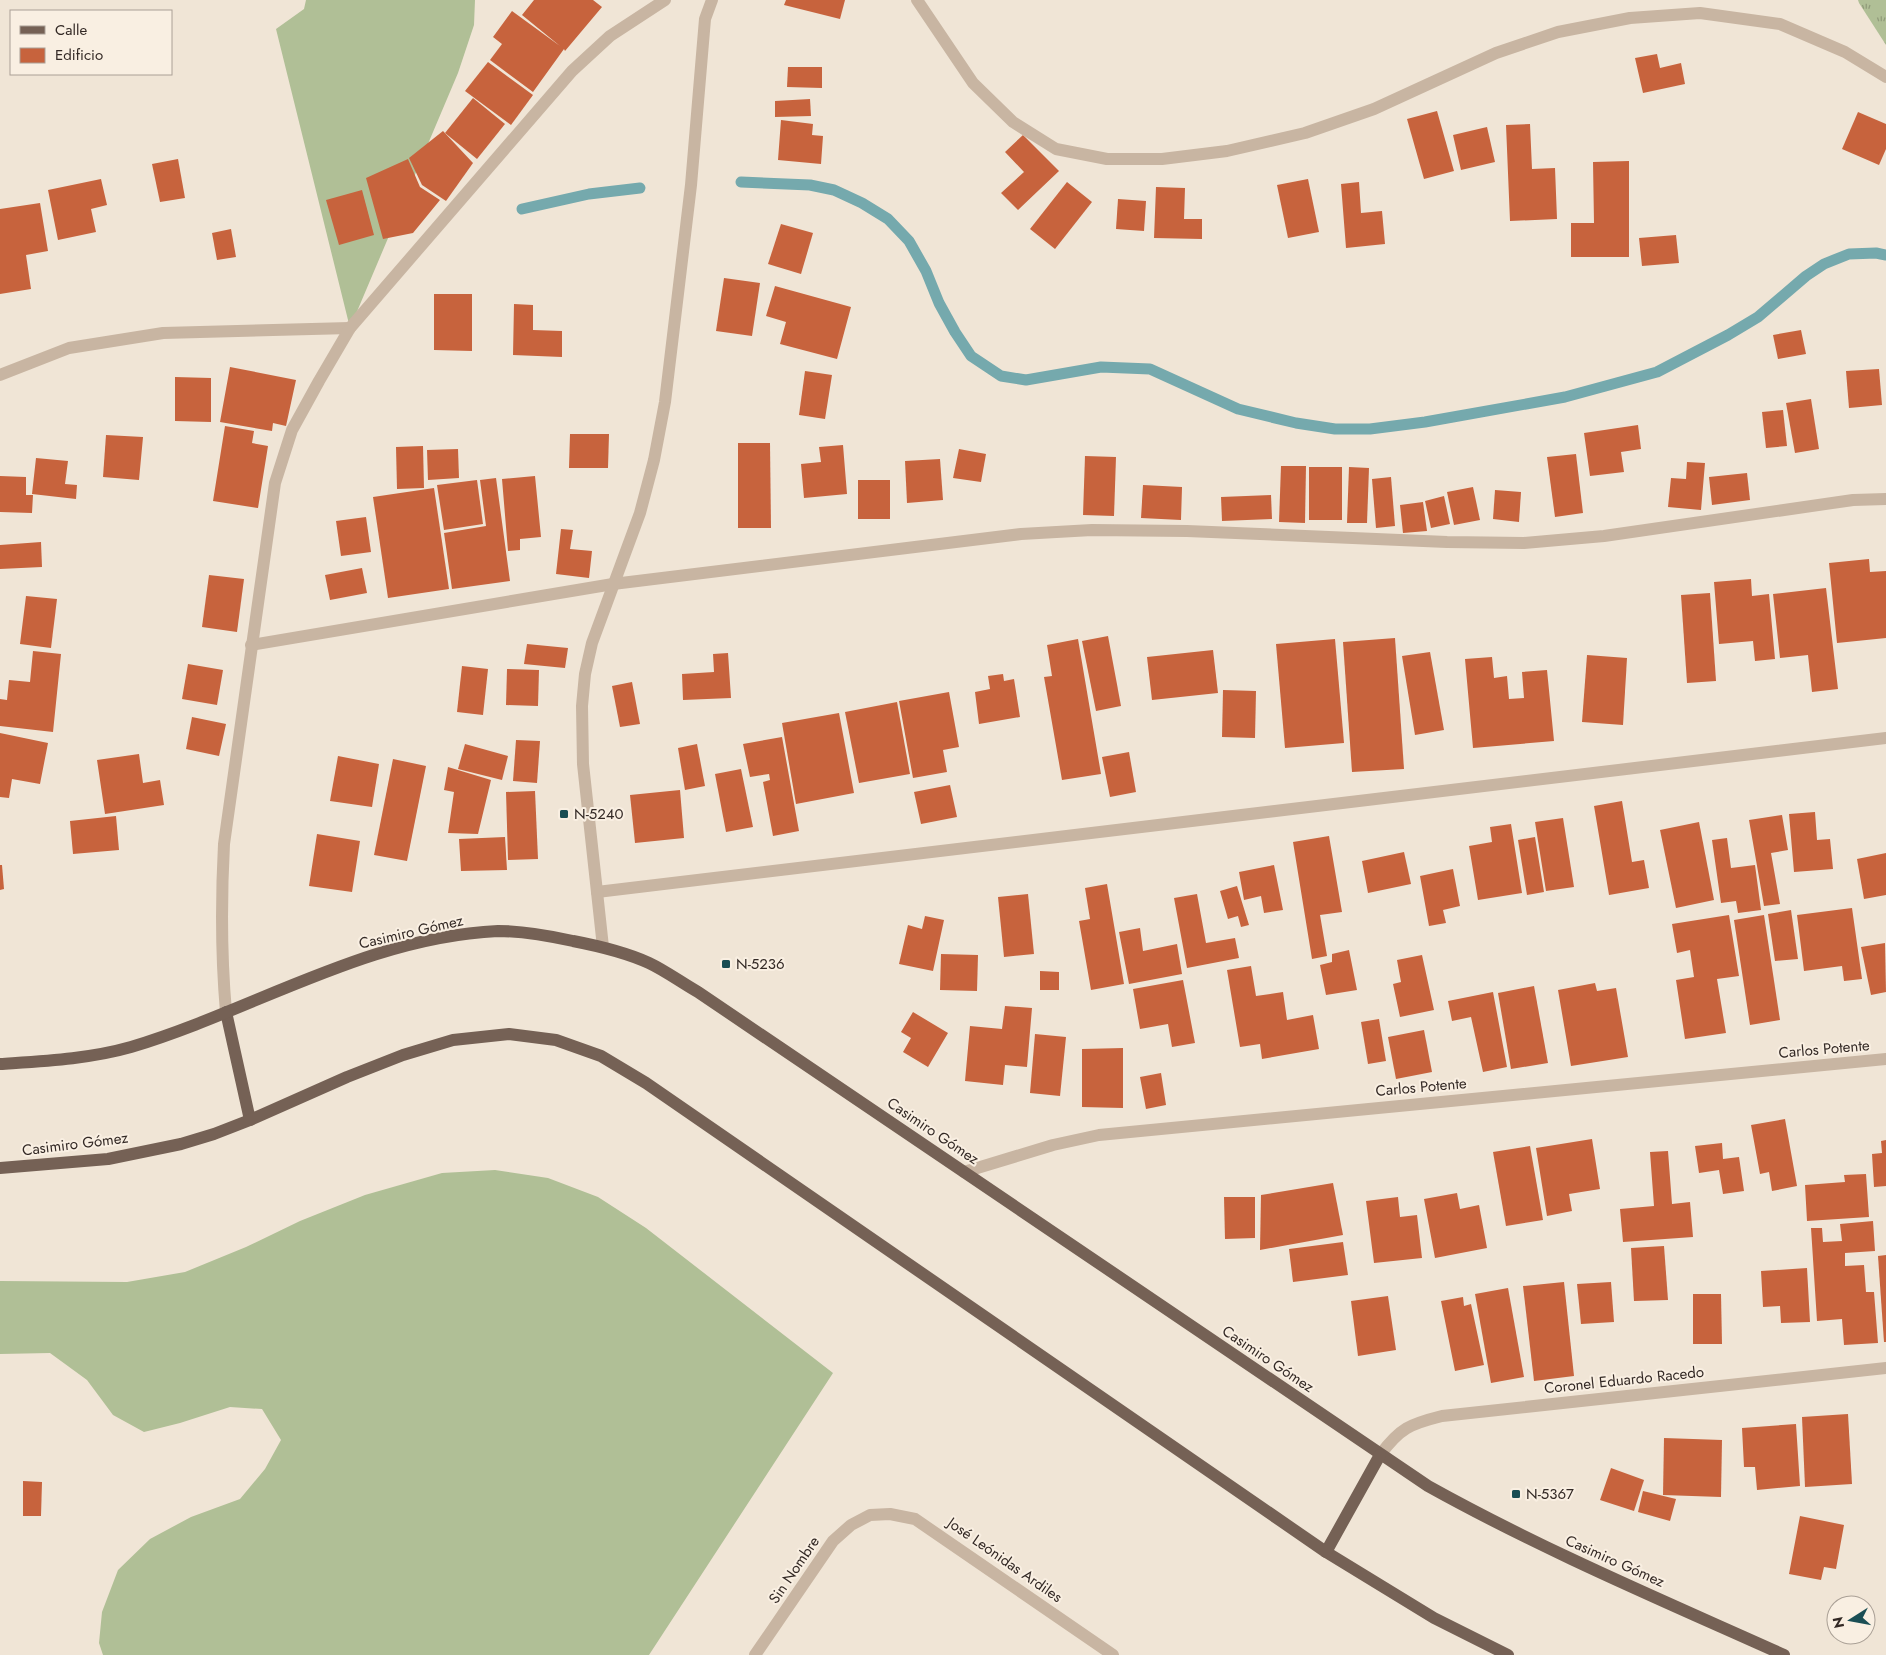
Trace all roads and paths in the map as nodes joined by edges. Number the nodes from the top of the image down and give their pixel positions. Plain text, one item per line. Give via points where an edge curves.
1 (665, 0) edge
2 (712, 0) edge
3 (917, 0) edge
4 (1886, 77) edge
5 (350, 328) junction
6 (0, 375) edge
7 (1886, 499) edge
8 (614, 584) junction
9 (251, 645) junction
10 (1886, 738) edge
11 (597, 892) junction
12 (603, 947) junction
13 (226, 1012) junction
14 (1886, 1059) edge
15 (0, 1064) edge
16 (250, 1120) junction
17 (0, 1168) edge
18 (964, 1172) junction
19 (1886, 1368) edge
20 (1380, 1455) junction
21 (870, 1515) joint
22 (1326, 1552) junction
23 (755, 1655) edge
24 (1113, 1655) edge
25 (1508, 1655) edge
26 (1784, 1655) edge

1 - 5 street via 610,36 572,72
2 - 8 street via 704,28 691,185 665,402 640,513
3 - 4 street via 973,83 1013,122 1056,149 1107,159 1227,152 1305,133 1374,109 1496,53 1558,32 1630,18 1700,13 1780,24 1845,52
5 - 6 street via 163,333 69,348
5 - 9 street via 292,430 275,483
7 - 8 street via 1853,500 1604,536 1524,543 1187,531 1092,530 1022,534
8 - 9 street
8 - 11 street via 592,643 582,706 584,764
9 - 13 street via 224,844 221,942
10 - 11 street
11 - 12 street
12 - 13 main road, Casimiro Gómez via 499,931 447,937 390,950 334,968
12 - 18 main road, Casimiro Gómez via 650,963 698,992
13 - 15 main road, Casimiro Gómez via 129,1047 69,1058
13 - 16 main road
14 - 18 street, Carlos Potente via 1099,1135 1053,1145
16 - 17 main road, Casimiro Gómez via 182,1144 145,1152 99,1160
16 - 22 main road, Casimiro Gómez via 403,1055 454,1040 509,1034 556,1040 601,1056 646,1083
18 - 20 main road, Casimiro Gómez
19 - 20 street, Coronel Eduardo Racedo via 1442,1416 1406,1428 1392,1438
20 - 22 main road
20 - 26 main road, Casimiro Gómez via 1486,1518
21 - 23 street, Sin Nombre via 851,1525 833,1541
21 - 24 street, José Leónidas Ardiles via 890,1514 915,1519
22 - 25 main road, Casimiro Gómez via 1434,1618

